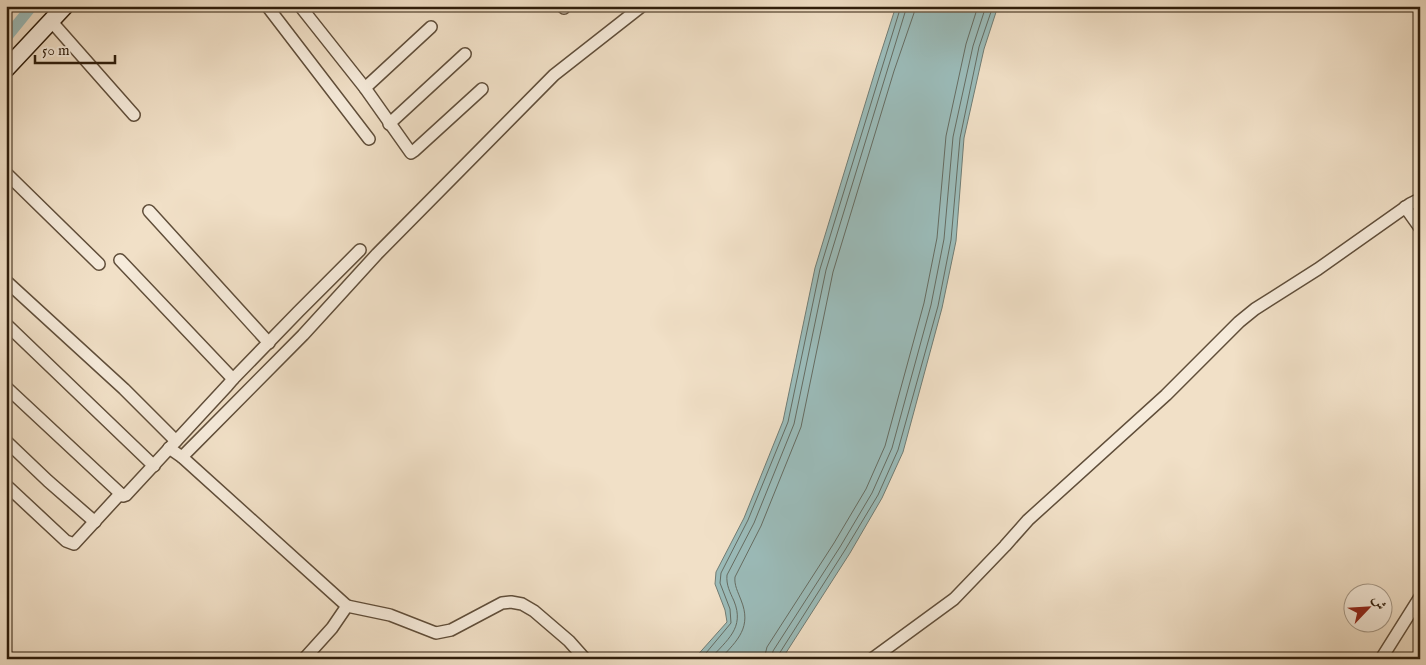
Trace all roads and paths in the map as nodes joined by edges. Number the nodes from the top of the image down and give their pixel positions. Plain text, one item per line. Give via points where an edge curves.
1 (65, 6) edge
2 (267, 6) edge
3 (300, 6) edge
4 (642, 6) edge
5 (51, 21) junction
6 (431, 26) dead end
7 (465, 54) dead end
8 (6, 70) edge
9 (365, 88) junction
10 (482, 89) dead end
11 (134, 115) dead end
12 (389, 124) junction
13 (369, 139) dead end
14 (6, 173) edge
15 (1420, 199) edge
16 (1406, 207) junction
17 (149, 211) dead end
18 (1420, 228) edge
19 (360, 250) dead end
20 (120, 260) dead end
21 (99, 264) dead end
22 (6, 281) edge
23 (6, 324) edge
24 (269, 343) junction
25 (233, 379) junction
26 (6, 387) edge
27 (6, 442) edge
28 (172, 444) junction
29 (182, 457) junction
30 (154, 466) junction
31 (6, 485) edge
32 (120, 494) junction
33 (95, 522) junction
34 (1420, 597) edge
35 (347, 606) junction
36 (304, 659) edge
37 (585, 659) edge
38 (872, 659) edge
39 (1381, 659) edge

1 - 5 street
2 - 13 street
3 - 9 street
4 - 29 street via 554,75
5 - 8 street
5 - 11 street
6 - 9 street
7 - 12 street
9 - 12 street
10 - 12 street via 412,153
14 - 21 street
15 - 16 street
16 - 18 street
16 - 38 street via 1239,322 1166,394 1028,520 954,599
17 - 24 street
19 - 24 street
20 - 25 street
22 - 28 street via 124,388
23 - 30 street
24 - 25 street
25 - 28 street
26 - 32 street
27 - 33 street
28 - 29 street
28 - 30 street
29 - 35 street
30 - 32 street via 126,495
31 - 33 street via 71,544 76,543
32 - 33 street
34 - 39 street
35 - 36 street
35 - 37 street via 390,616 436,633 451,630 502,603 522,604 569,640

